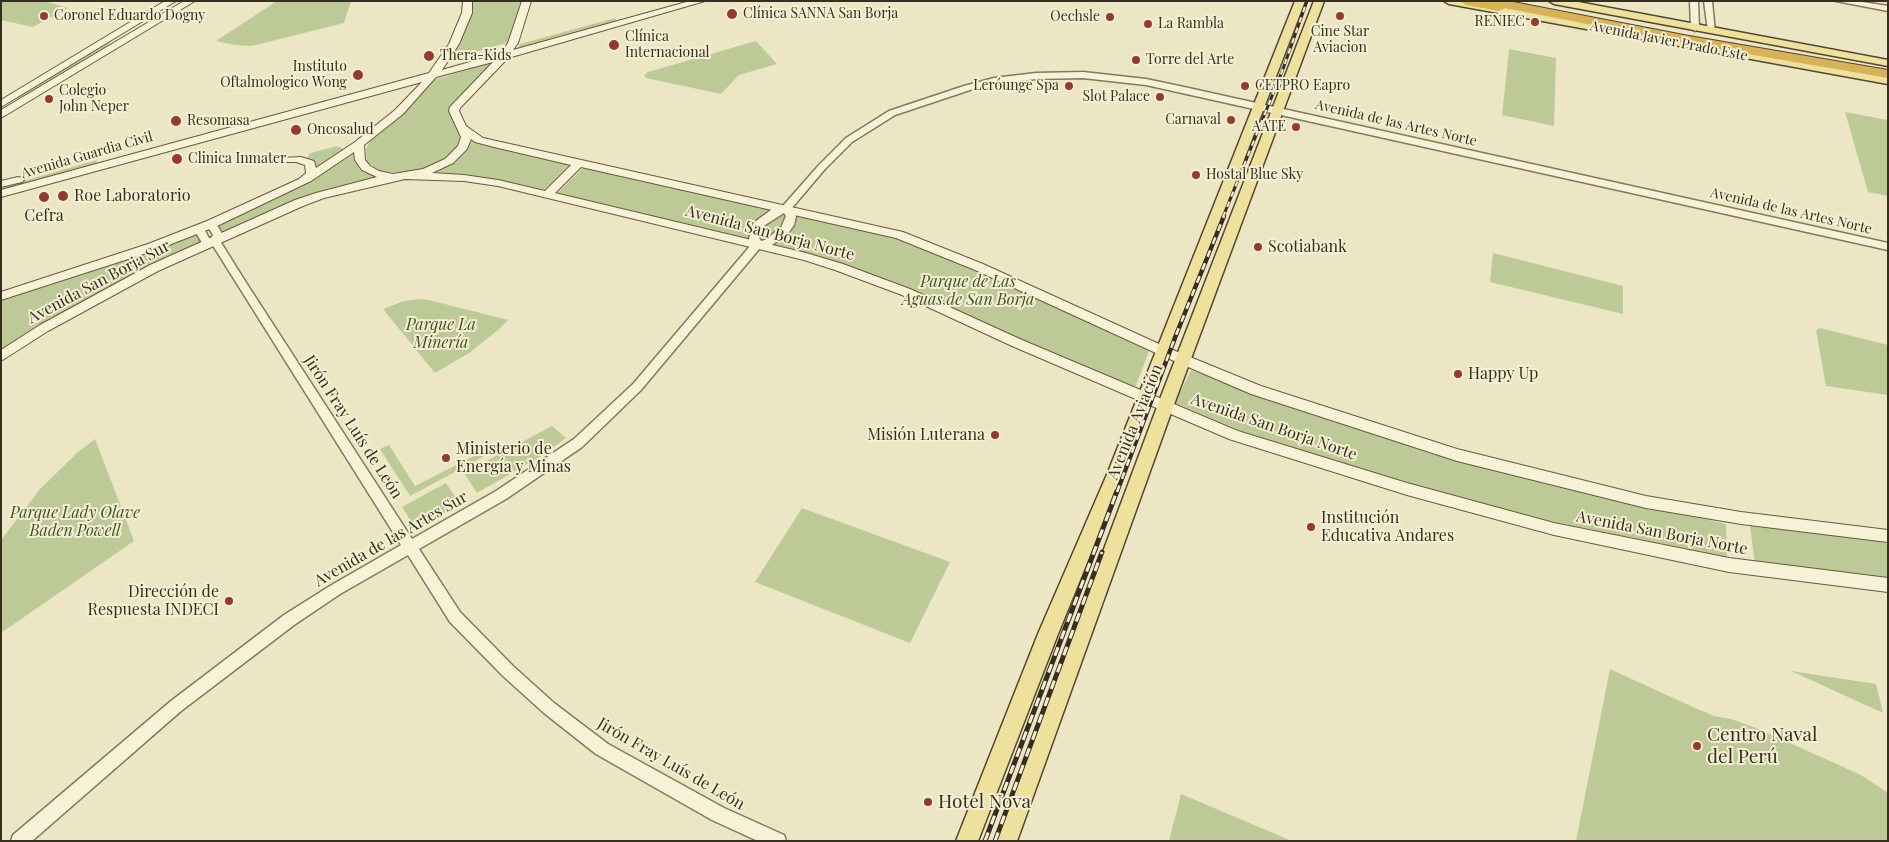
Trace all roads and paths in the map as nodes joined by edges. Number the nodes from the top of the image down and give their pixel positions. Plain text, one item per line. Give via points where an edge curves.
1 (172, 1) edge
2 (191, 1) edge
3 (468, 1) edge
4 (527, 1) edge
5 (669, 1) edge
6 (702, 1) edge
7 (1300, 1) edge
8 (1319, 1) edge
9 (1449, 1) edge
10 (1466, 1) edge
11 (1488, 1) edge
12 (1526, 1) edge
13 (1554, 1) edge
14 (1840, 1) edge
15 (1694, 5) edge
16 (1709, 6) edge
17 (1888, 10) edge
18 (1580, 18) junction
19 (1627, 21) junction
20 (1712, 31) junction
21 (121, 32) junction
22 (1692, 34) junction
23 (133, 36) junction
24 (513, 43) junction
25 (98, 46) junction
26 (111, 50) junction
27 (1831, 53) junction
28 (505, 55) junction
29 (1888, 63) edge
30 (441, 64) junction
31 (1818, 68) junction
32 (1888, 69) edge
33 (434, 74) junction
34 (1888, 74) edge
35 (1888, 81) edge
36 (4, 102) edge
37 (20, 104) junction
38 (1258, 107) junction
39 (1278, 111) junction
40 (1, 115) edge
41 (463, 128) junction
42 (359, 144) junction
43 (285, 160) dead end
44 (578, 164) junction
45 (403, 176) junction
46 (307, 179) junction
47 (1, 185) edge
48 (1, 194) edge
49 (547, 195) junction
50 (786, 209) junction
51 (211, 224) junction
52 (199, 229) junction
53 (215, 241) junction
54 (757, 245) junction
55 (1888, 247) edge
56 (1, 296) edge
57 (1163, 351) junction
58 (1, 356) edge
59 (1183, 360) junction
60 (1144, 398) junction
61 (1165, 406) junction
62 (1888, 536) edge
63 (409, 547) junction
64 (1888, 585) edge
65 (19, 841) edge
66 (778, 841) edge
67 (967, 841) edge
68 (1006, 841) edge

1 - 21 main road
2 - 23 main road
3 - 30 main road via 454,44
4 - 24 main road
5 - 24 main road, Avenida Guardia Civil
6 - 28 main road, Avenida Guardia Civil
7 - 38 main road, Avenida Aviación
8 - 39 main road, Avenida Aviación
9 - 31 main road, Avenida Javier Prado Este
10 - 18 highway
11 - 18 highway, Avenida Javier Prado Este
12 - 19 highway, Avenida Javier Prado Este
13 - 22 main road, Avenida Javier Prado Este
14 - 17 street
15 - 16 street
15 - 22 street
16 - 20 street
18 - 22 highway, Avenida Javier Prado Este
19 - 27 highway
19 - 32 highway, Avenida Javier Prado Este
20 - 22 main road, Avenida Javier Prado Este
20 - 27 main road, Avenida Javier Prado Este
21 - 23 main road via 120,39
21 - 25 main road
22 - 31 highway
22 - 34 highway, Avenida Javier Prado Este
23 - 26 main road
24 - 28 main road
24 - 30 main road, Avenida Guardia Civil
25 - 26 main road via 115,41
25 - 36 main road
26 - 37 main road
27 - 29 main road, Avenida Javier Prado Este
28 - 33 main road, Avenida Guardia Civil
28 - 41 main road via 455,107
30 - 33 main road
30 - 47 main road, Avenida Guardia Civil
31 - 35 main road, Avenida Javier Prado Este
33 - 42 main road via 399,112
33 - 48 main road, Avenida Guardia Civil
36 - 37 main road
37 - 40 main road
38 - 39 street, Avenida de las Artes Norte
38 - 50 street, Avenida de las Artes Norte via 1146,82 1102,77 1044,76 994,81 903,108 878,120 849,140
38 - 57 main road, Avenida Aviación
39 - 55 street, Avenida de las Artes Norte
39 - 59 main road, Avenida Aviación
41 - 44 main road, Avenida San Borja Norte via 479,140
41 - 45 main road via 465,142 455,156 434,169
42 - 45 main road via 360,160 366,168 384,175
42 - 46 main road
43 - 46 main road via 310,163 311,173
44 - 49 main road
44 - 50 main road, Avenida San Borja Norte
45 - 49 main road, Avenida San Borja Norte via 482,181
45 - 53 main road, Avenida San Borja Norte via 320,195
46 - 51 main road
49 - 54 main road, Avenida San Borja Norte
50 - 54 street, Avenida de las Artes Norte via 775,212 760,223 754,238
50 - 54 street via 791,216 785,230 774,239
50 - 57 main road, Avenida San Borja Norte via 883,230 923,244
51 - 52 main road
51 - 53 street, Jirón Fray Luís de León via 218,235
52 - 53 street via 206,240
52 - 56 main road
53 - 58 main road, Avenida San Borja Sur via 116,288
53 - 63 street, Jirón Fray Luís de León
54 - 60 main road, Avenida San Borja Norte via 839,267 906,292
54 - 63 street, Avenida de las Artes Sur via 637,387 578,443 501,495
57 - 59 main road, Avenida San Borja Norte
57 - 60 main road, Avenida Aviación
59 - 61 main road, Avenida Aviación
59 - 62 main road, Avenida San Borja Norte via 1256,390 1358,424 1457,455 1548,478 1646,502 1741,518
60 - 61 main road, Avenida San Borja Norte
60 - 67 main road, Avenida Aviación
61 - 64 main road, Avenida San Borja Norte via 1234,435 1308,459 1554,529 1743,568
61 - 68 main road, Avenida Aviación
63 - 65 street, Avenida de las Artes Sur via 335,590 210,678
63 - 66 street, Jirón Fray Luís de León via 455,617 549,708 602,749 718,814

